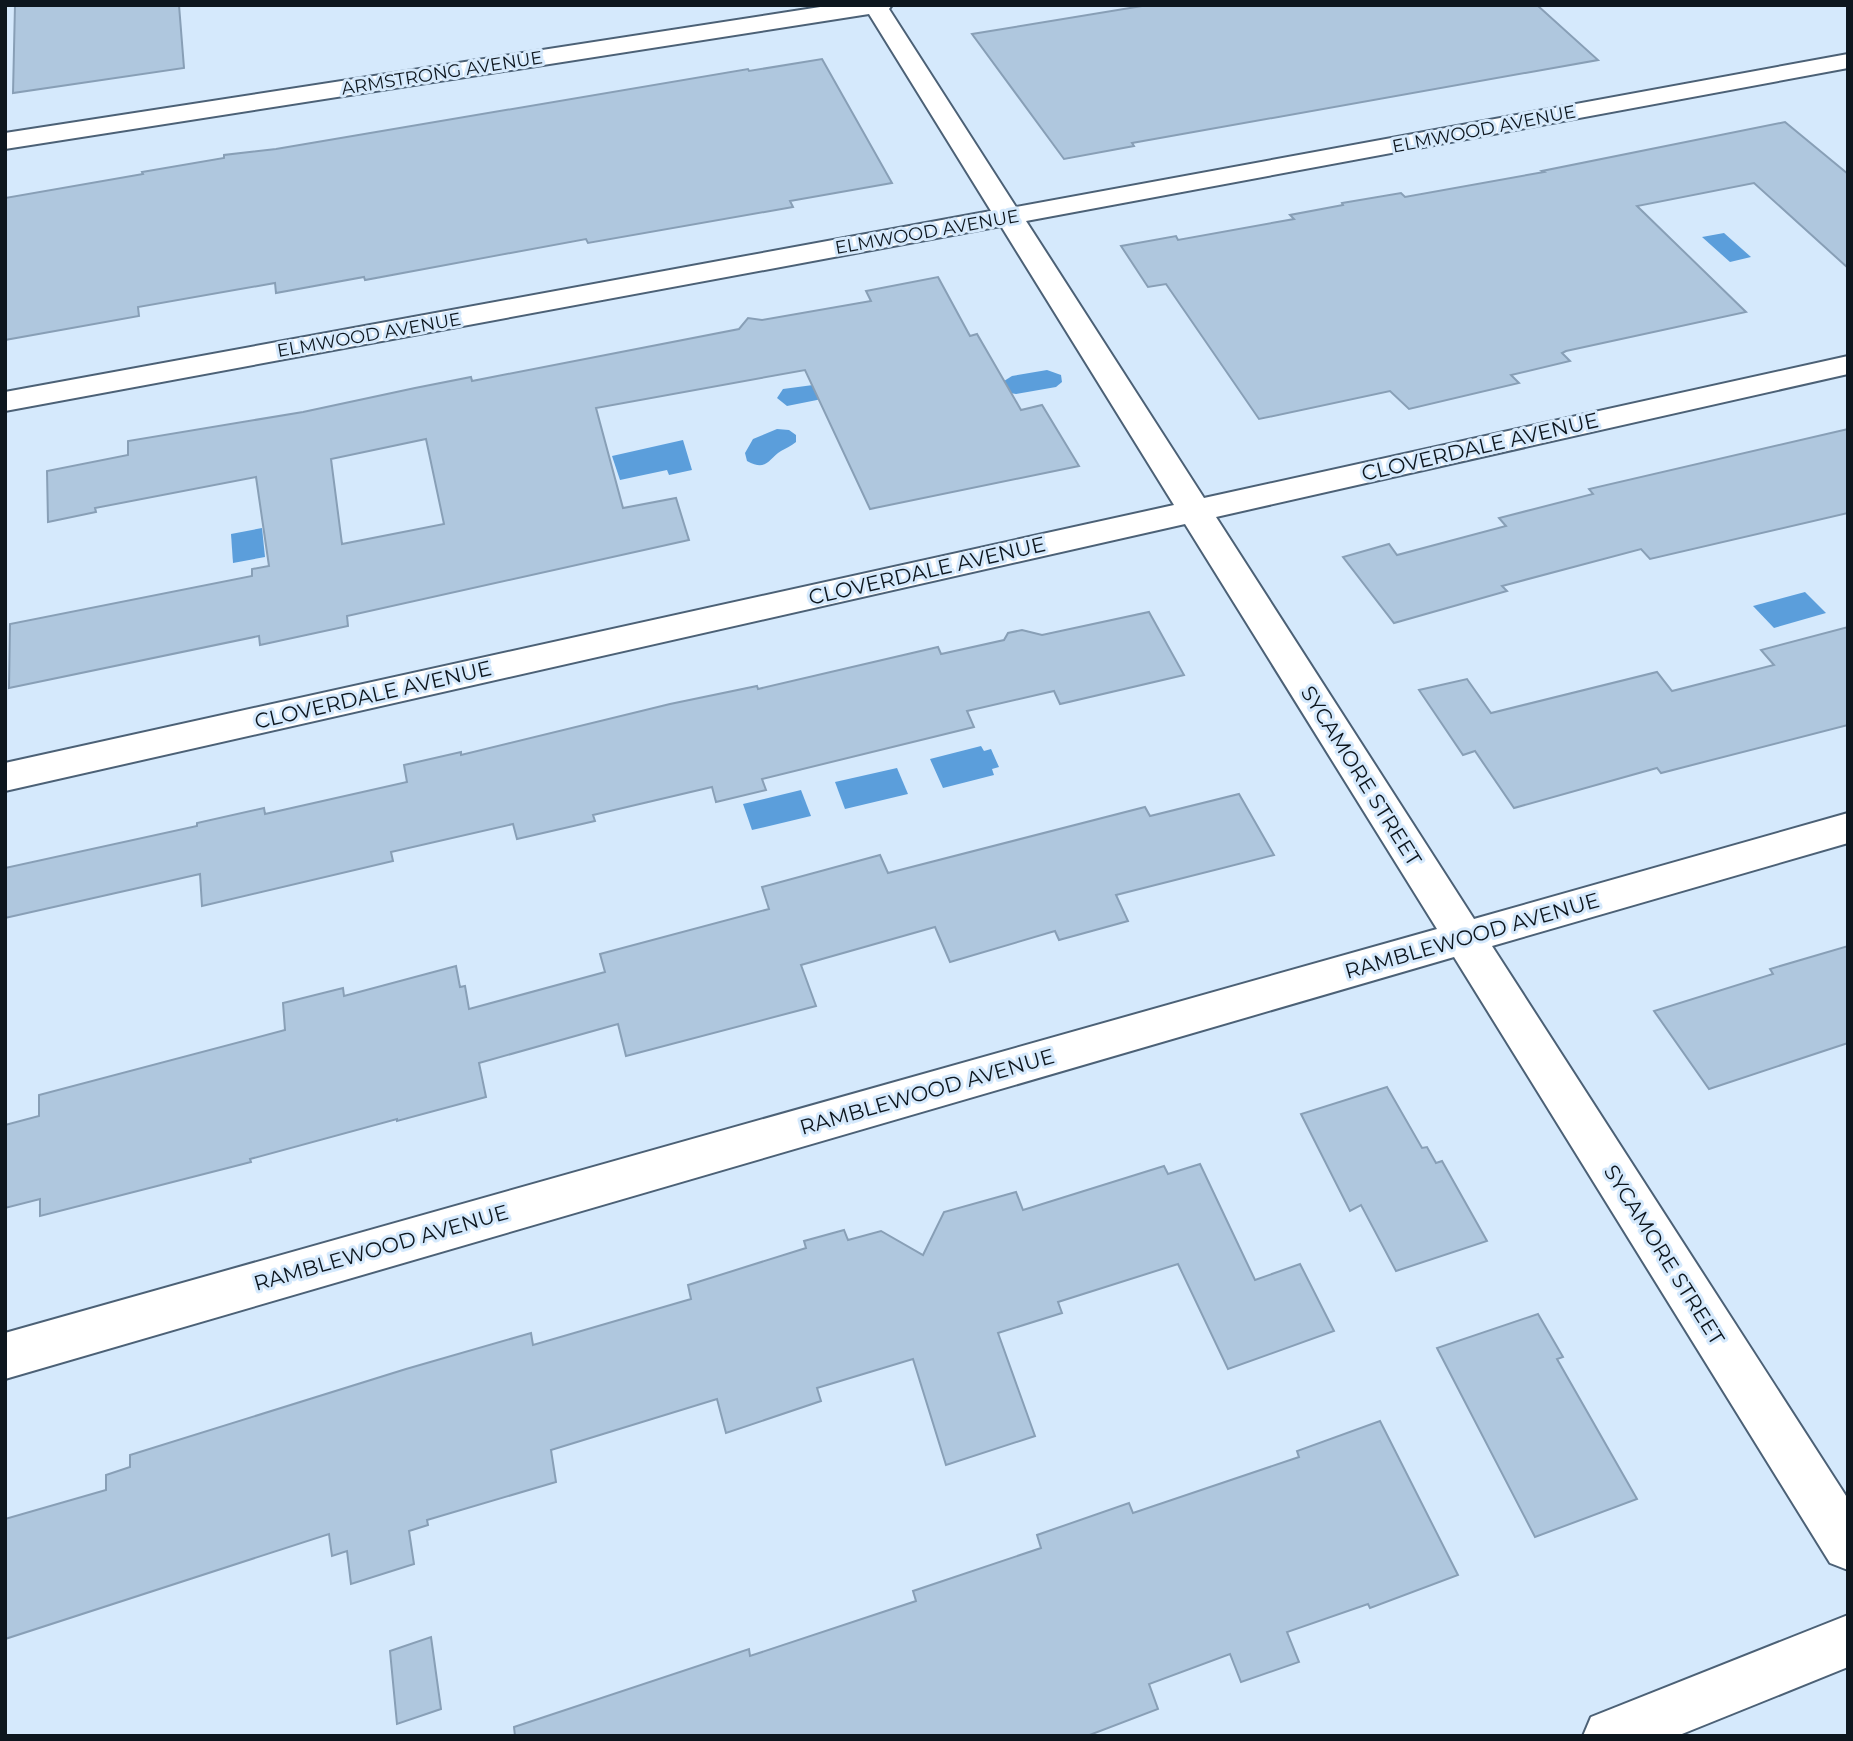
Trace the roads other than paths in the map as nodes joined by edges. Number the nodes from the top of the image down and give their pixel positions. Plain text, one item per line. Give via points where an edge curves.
1 (877, 5) edge
2 (1848, 61) edge
3 (5, 141) edge
4 (1009, 217) junction
5 (1848, 365) edge
6 (5, 402) edge
7 (1194, 511) junction
8 (5, 777) edge
9 (1848, 828) edge
10 (1464, 939) junction
11 (5, 1356) edge
12 (1848, 1545) edge
13 (1848, 1641) edge
14 (1610, 1736) edge

1 - 3 street, ARMSTRONG AVENUE
1 - 4 street, SYCAMORE STREET
2 - 4 street, ELMWOOD AVENUE
4 - 6 street, ELMWOOD AVENUE
4 - 7 street, SYCAMORE STREET
5 - 7 street, CLOVERDALE AVENUE
7 - 8 street, CLOVERDALE AVENUE
7 - 10 street, SYCAMORE STREET
9 - 10 street, RAMBLEWOOD AVENUE
10 - 11 street, RAMBLEWOOD AVENUE
10 - 12 street, SYCAMORE STREET
13 - 14 street

